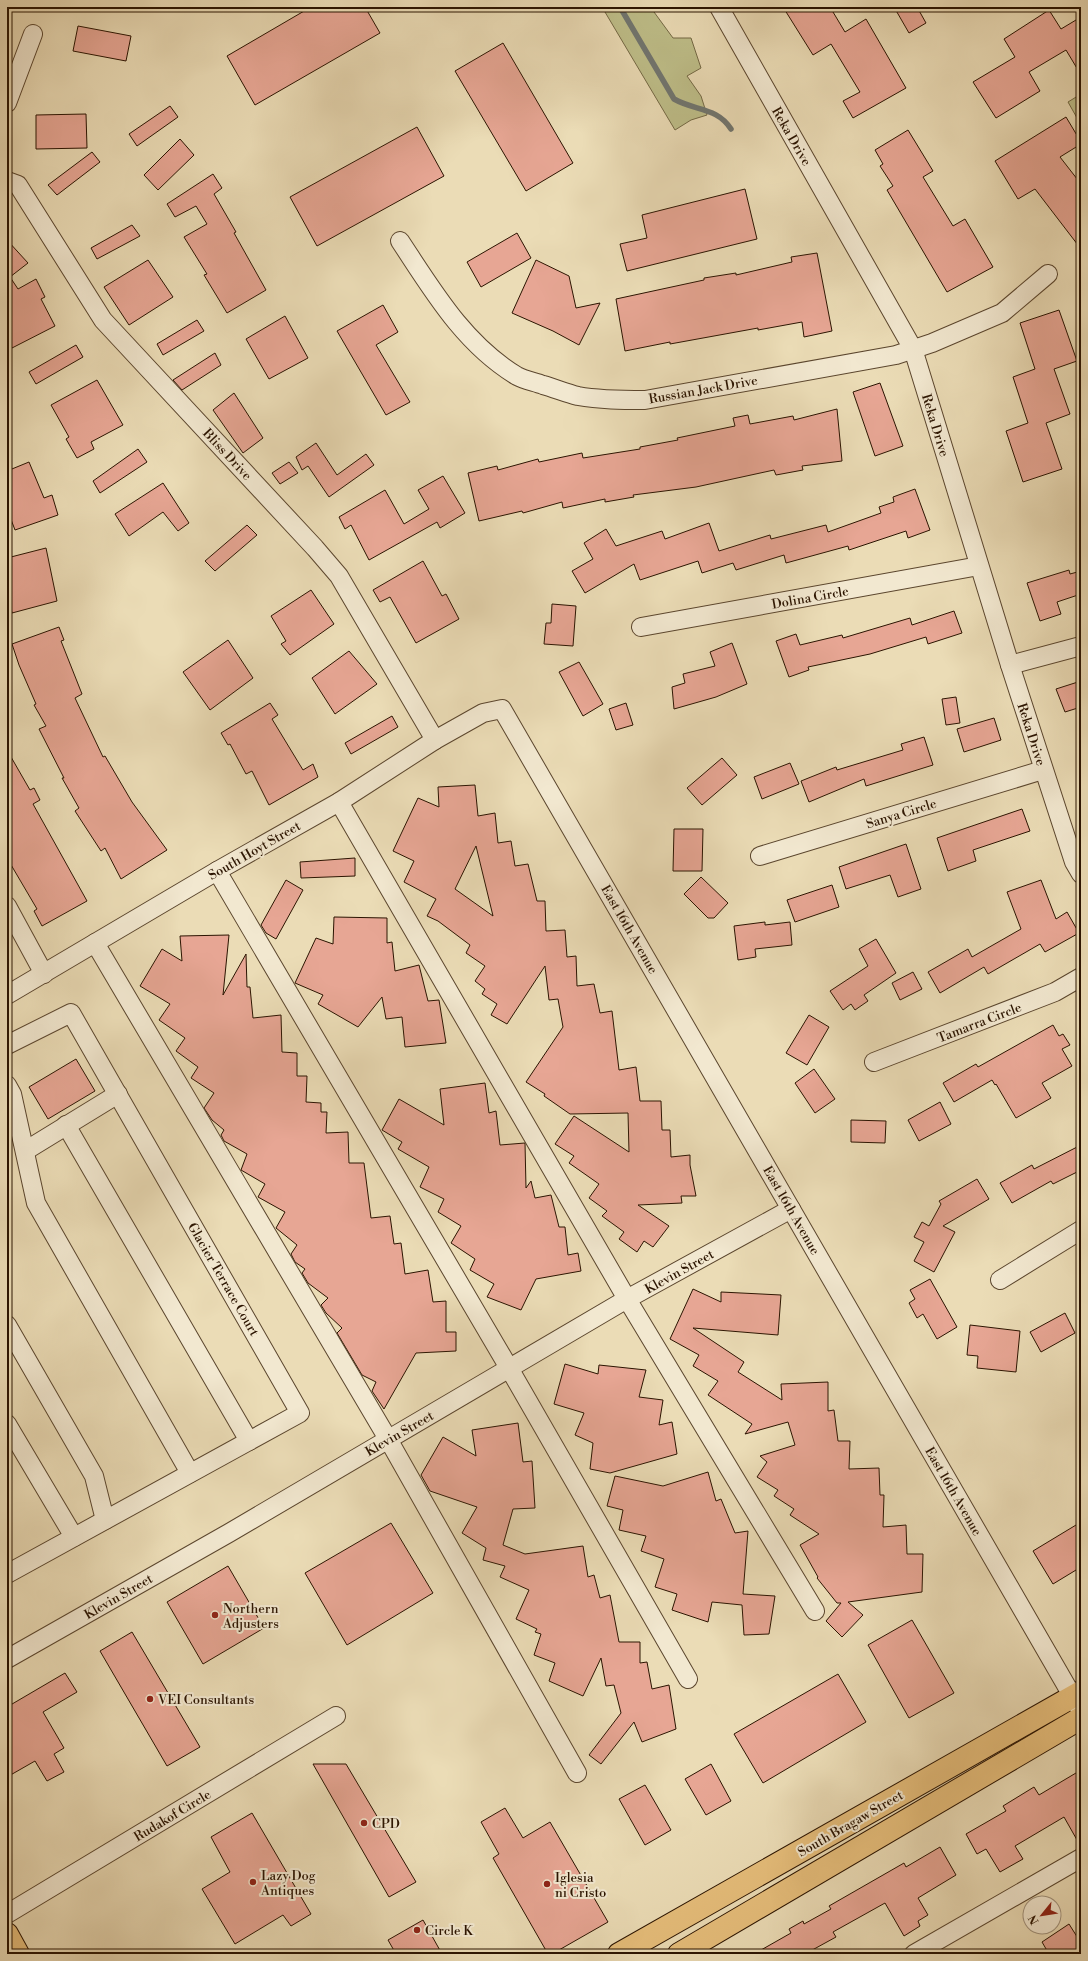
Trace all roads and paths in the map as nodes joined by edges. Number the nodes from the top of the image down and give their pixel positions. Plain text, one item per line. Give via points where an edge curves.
1 (719, 7) edge
2 (33, 34) dead end
3 (7, 103) edge
4 (7, 181) edge
5 (400, 241) dead end
6 (1048, 274) dead end
7 (913, 349) junction
8 (979, 566) junction
9 (641, 627) dead end
10 (1081, 646) edge
11 (1010, 665) junction
12 (502, 709) joint
13 (435, 740) junction
14 (1043, 770) junction
15 (339, 802) junction
16 (760, 856) dead end
17 (217, 871) junction
18 (1081, 874) edge
19 (7, 906) edge
20 (95, 944) junction
21 (44, 974) junction
22 (1081, 977) edge
23 (7, 995) edge
24 (7, 1045) edge
25 (874, 1062) dead end
26 (7, 1085) edge
27 (118, 1094) junction
28 (66, 1125) junction
29 (25, 1151) junction
30 (791, 1209) junction
31 (1081, 1230) edge
32 (1000, 1280) dead end
33 (628, 1299) junction
34 (7, 1325) edge
35 (509, 1368) junction
36 (7, 1424) edge
37 (388, 1439) junction
38 (249, 1441) junction
39 (190, 1473) junction
40 (105, 1520) junction
41 (74, 1537) junction
42 (8, 1571) edge
43 (815, 1611) dead end
44 (7, 1659) edge
45 (688, 1678) dead end
46 (1078, 1700) edge
47 (336, 1716) dead end
48 (1081, 1718) edge
49 (577, 1773) dead end
50 (1081, 1858) edge
51 (7, 1914) edge
52 (7, 1934) edge
53 (18, 1954) edge
54 (619, 1954) edge
55 (679, 1954) edge
56 (914, 1954) edge

1 - 7 street, Reka Drive
2 - 3 street
4 - 13 street, Bliss Drive via 18,185 102,320 316,548 339,576
5 - 7 street, Russian Jack Drive via 438,299 479,348 518,376 577,396 645,400 896,355
6 - 7 street, Russian Jack Drive via 1002,313
7 - 8 street, Reka Drive
8 - 9 street, Dolina Circle
8 - 11 street, Reka Drive
10 - 11 street
11 - 14 street, Reka Drive
12 - 13 street, South Hoyt Street via 483,713
12 - 30 street, East 16th Avenue
13 - 15 street, South Hoyt Street
14 - 16 street, Sanya Circle
14 - 18 street, Reka Drive via 1074,862
15 - 17 street, South Hoyt Street
15 - 33 street
17 - 20 street, South Hoyt Street
17 - 35 street
19 - 21 street
20 - 21 street, South Hoyt Street
20 - 37 street
21 - 23 street, South Hoyt Street
22 - 25 street, Tamarra Circle via 1055,992
24 - 27 street, Glacier Terrace Court via 71,1013
26 - 29 street via 12,1094
27 - 28 street
27 - 38 street, Glacier Terrace Court via 300,1413
28 - 29 street
28 - 38 street
29 - 39 street via 36,1203
30 - 33 street, Klevin Street
30 - 46 street, East 16th Avenue
31 - 32 street
33 - 35 street, Klevin Street
33 - 43 street
34 - 40 street via 94,1476
35 - 37 street, Klevin Street
35 - 45 street
36 - 41 street
37 - 44 street, Klevin Street
37 - 49 street
38 - 39 street, Glacier Terrace Court
39 - 40 street, Glacier Terrace Court
40 - 41 street, Glacier Terrace Court
41 - 42 street, Glacier Terrace Court
46 - 54 main road, South Bragaw Street
47 - 51 street, Rudakof Circle
48 - 55 main road, South Bragaw Street
50 - 56 street
52 - 53 main road

